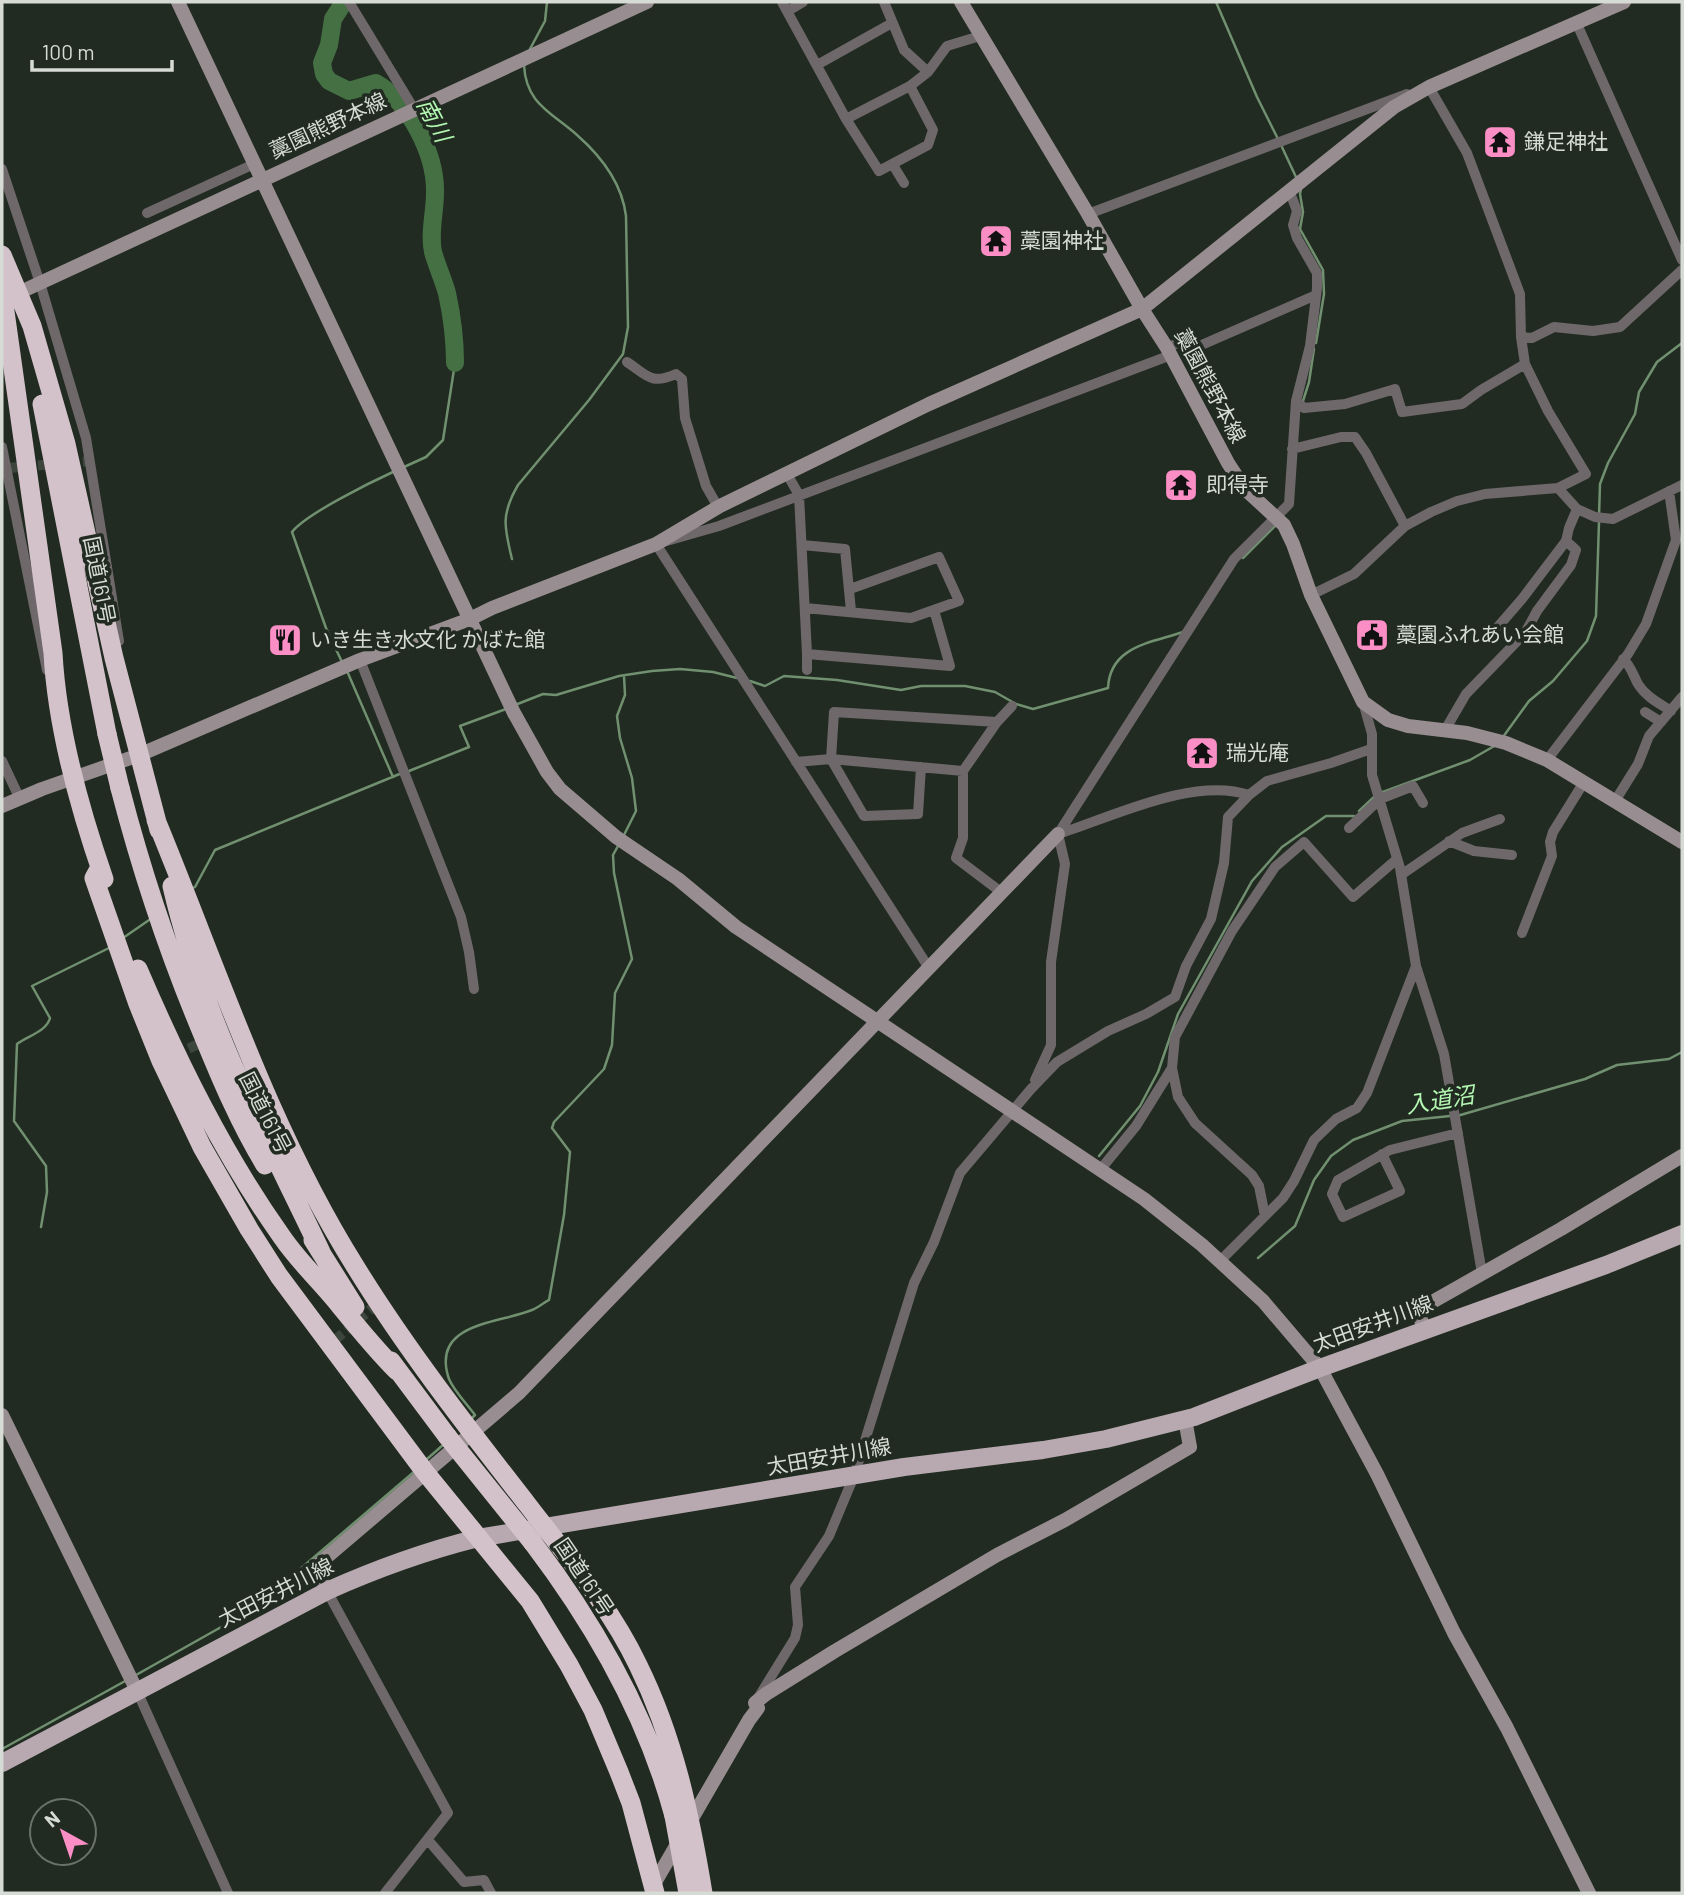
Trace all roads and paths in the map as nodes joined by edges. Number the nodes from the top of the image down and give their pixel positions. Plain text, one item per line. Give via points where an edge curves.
1 (178, 2) edge
2 (647, 2) edge
3 (803, 2) edge
4 (884, 2) edge
5 (961, 2) edge
6 (1624, 2) edge
7 (351, 4) edge
8 (785, 6) edge
9 (892, 23) junction
10 (1577, 24) junction
11 (980, 36) junction
12 (817, 65) junction
13 (928, 72) junction
14 (910, 86) junction
15 (1429, 87) junction
16 (409, 112) junction
17 (846, 119) junction
18 (254, 164) junction
19 (893, 164) junction
20 (2, 169) edge
21 (262, 180) junction
22 (904, 184) dead end
23 (1289, 190) junction
24 (147, 213) dead end
25 (1088, 214) junction
26 (2, 254) edge
27 (1682, 260) edge
28 (2, 262) edge
29 (1682, 270) edge
30 (33, 286) junction
31 (2, 290) edge
32 (1316, 295) junction
33 (1142, 309) junction
34 (1521, 337) junction
35 (1169, 351) junction
36 (627, 362) dead end
37 (1525, 363) junction
38 (1299, 405) junction
39 (2, 447) edge
40 (1296, 448) junction
41 (787, 474) junction
42 (1586, 474) junction
43 (1596, 481) dead end
44 (1682, 485) edge
45 (1558, 488) junction
46 (1669, 491) junction
47 (799, 495) junction
48 (718, 507) junction
49 (1577, 509) junction
50 (1279, 519) junction
51 (1405, 526) junction
52 (1566, 541) junction
53 (656, 544) junction
54 (802, 545) junction
55 (850, 589) junction
56 (1311, 595) junction
57 (1522, 599) junction
58 (805, 608) junction
59 (934, 610) junction
60 (851, 611) junction
61 (1537, 611) junction
62 (470, 619) junction
63 (1496, 629) dead end
64 (807, 654) junction
65 (114, 658) junction
66 (1623, 659) junction
67 (350, 664) junction
68 (807, 670) dead end
69 (55, 696) junction
70 (1682, 697) edge
71 (1363, 702) junction
72 (1012, 706) dead end
73 (1671, 711) junction
74 (1645, 712) dead end
75 (997, 722) junction
76 (1661, 722) junction
77 (1446, 730) junction
78 (1371, 749) junction
79 (139, 755) junction
80 (831, 759) junction
81 (1547, 760) junction
82 (2, 761) edge
83 (796, 762) junction
84 (921, 767) junction
85 (963, 771) junction
86 (75, 779) junction
87 (1584, 782) junction
88 (1378, 793) junction
89 (1248, 795) junction
90 (20, 799) junction
91 (1615, 801) junction
92 (1423, 803) dead end
93 (2, 806) edge
94 (1500, 819) dead end
95 (1349, 828) dead end
96 (1058, 834) junction
97 (1450, 841) junction
98 (1682, 842) edge
99 (1511, 855) dead end
100 (1397, 859) junction
101 (1401, 875) junction
102 (1001, 892) junction
103 (180, 897) junction
104 (1522, 933) dead end
105 (121, 941) junction
106 (1416, 966) junction
107 (929, 968) junction
108 (474, 989) dead end
109 (1177, 998) junction
110 (1193, 1002) junction
111 (876, 1022) junction
112 (1172, 1068) junction
113 (1031, 1089) junction
114 (1012, 1112) junction
115 (1458, 1133) junction
116 (1382, 1154) junction
117 (1682, 1156) edge
118 (1100, 1170) junction
119 (1265, 1216) junction
120 (1682, 1234) edge
121 (321, 1252) junction
122 (1219, 1262) junction
123 (1482, 1273) junction
124 (1424, 1330) junction
125 (1320, 1368) junction
126 (397, 1371) junction
127 (2, 1415) edge
128 (1185, 1419) junction
129 (471, 1432) junction
130 (425, 1472) junction
131 (854, 1476) junction
132 (544, 1527) junction
133 (478, 1538) junction
134 (327, 1591) junction
135 (133, 1682) junction
136 (755, 1703) junction
137 (2, 1763) edge
138 (682, 1818) junction
139 (428, 1840) junction
140 (652, 1890) edge
141 (228, 1893) edge
142 (385, 1893) edge
143 (491, 1893) edge
144 (688, 1893) edge
145 (703, 1893) edge
146 (1589, 1893) edge

1 - 18 street
2 - 16 street, 藁園熊野本線
3 - 8 street
4 - 9 street
5 - 11 street, 藁園熊野本線
6 - 10 street
7 - 16 street
8 - 12 street
9 - 12 street
9 - 13 street via 904,50
10 - 15 street
10 - 27 street
11 - 13 street via 947,46
11 - 25 street, 藁園熊野本線
12 - 17 street
13 - 14 street
14 - 17 street
14 - 19 street via 933,130 928,145
15 - 23 street via 1394,107
15 - 25 street
15 - 34 street via 1466,152 1520,294
16 - 21 street, 藁園熊野本線
17 - 19 street via 879,171
18 - 21 street
18 - 24 street
19 - 22 street
20 - 30 street
21 - 30 street, 藁園熊野本線
21 - 62 street
23 - 32 street via 1296,204 1293,225 1297,238 1317,273
23 - 33 street
25 - 33 street, 藁園熊野本線
26 - 65 highway via 32,326 66,444
28 - 121 highway, 国道161号, bridge via 43,407 107,734 141,866 189,1003 235,1108
29 - 34 street via 1620,327 1593,331 1554,327 1532,338
30 - 65 street via 86,438 121,652
31 - 69 highway via 53,653
32 - 35 street via 1197,346 1190,337
32 - 38 street
33 - 35 street, 藁園熊野本線
33 - 41 street via 929,404
34 - 37 street
35 - 47 street
35 - 50 street, 藁園熊野本線 via 1239,481
36 - 48 street via 660,381 676,374 682,379 685,418 706,486
37 - 38 street via 1452,406 1402,412 1395,389 1345,404
37 - 42 street
38 - 40 street
39 - 69 street
40 - 50 street via 1289,504
40 - 51 street via 1355,437
41 - 47 street
41 - 48 street
42 - 43 street
42 - 45 street
44 - 46 street
45 - 49 street
45 - 51 street via 1457,501
46 - 49 street via 1613,519
46 - 66 street via 1676,540 1646,624
47 - 53 street
47 - 54 street
48 - 53 street
49 - 52 street
50 - 56 street, 藁園熊野本線
50 - 96 street via 1234,559
51 - 56 street via 1354,574
52 - 57 street
52 - 61 street via 1576,550 1571,565
53 - 62 street
53 - 83 street
54 - 55 street via 845,550
54 - 58 street
55 - 59 street via 939,557 959,601
55 - 60 street
56 - 71 street, 藁園熊野本線
57 - 61 street
57 - 63 street
58 - 60 street
58 - 64 street
59 - 60 street via 911,618
59 - 64 street via 950,666
61 - 77 street via 1525,633 1466,694
62 - 67 street
62 - 111 street via 547,772 577,805 736,928
64 - 68 street
65 - 79 highway
66 - 73 street via 1639,686
66 - 81 street
67 - 79 street
67 - 108 street via 402,767 461,917
69 - 86 highway
70 - 73 street
71 - 77 street via 1388,720
71 - 78 street
72 - 75 street
73 - 76 street
74 - 76 street
75 - 80 street via 834,712
75 - 85 street
76 - 91 street
77 - 81 street via 1500,741
78 - 88 street
78 - 89 street via 1267,781
79 - 86 street
79 - 103 highway
80 - 83 street
80 - 84 street
80 - 84 street via 864,816 918,814
81 - 87 street
82 - 90 street
83 - 107 street
84 - 85 street
85 - 102 street via 963,838 956,858
86 - 90 street
86 - 105 highway via 100,867 94,878
87 - 91 street
87 - 104 street via 1553,832 1549,842 1552,856
88 - 92 street via 1413,786
88 - 95 street
88 - 100 street
89 - 96 street via 1198,790
89 - 109 street via 1228,817 1224,863 1211,919 1186,966
90 - 93 street
91 - 98 street
94 - 97 street
96 - 102 street
96 - 113 street via 1065,864 1051,962 1051,1045
97 - 99 street
97 - 101 street
100 - 101 street
100 - 110 street via 1353,897 1304,842 1268,877
101 - 106 street
102 - 107 street
103 - 121 highway via 221,1039
103 - 129 highway via 233,1028 317,1202 379,1303
105 - 126 highway via 220,1139 256,1199 284,1240
105 - 130 highway via 202,1147 279,1276
106 - 115 street via 1444,1054
106 - 119 street via 1367,1093 1357,1108 1336,1119 1314,1140 1294,1181
107 - 111 street
109 - 110 street
109 - 113 street via 1083,1044
110 - 112 street via 1175,1037
111 - 114 street
111 - 129 street via 519,1393
112 - 118 street via 1136,1126
112 - 119 street via 1178,1097 1195,1123 1259,1186
113 - 114 street
114 - 118 street
114 - 131 street via 960,1173 914,1283
115 - 116 street
115 - 123 street
116 - 116 street via 1338,1180 1332,1194 1343,1217 1400,1191
117 - 123 street
118 - 122 street via 1144,1199
119 - 122 street
120 - 124 main road, 太田安井川線
121 - 126 highway, 国道161号
122 - 125 street via 1263,1301
123 - 124 street via 1425,1306 1420,1316
124 - 125 main road, 太田安井川線
125 - 128 main road, 太田安井川線
125 - 146 street
126 - 138 highway, 国道161号, bridge via 533,1543 585,1617 629,1692
127 - 135 street
128 - 131 main road, 太田安井川線 via 1043,1450
128 - 136 street via 1190,1447 997,1555
129 - 130 street
129 - 132 highway
130 - 133 highway
130 - 134 street via 315,1567
131 - 132 main road, 太田安井川線
131 - 136 street via 829,1536 795,1587 795,1638
132 - 133 main road, 太田安井川線
132 - 138 highway via 603,1606 637,1663 660,1715
133 - 134 main road, 太田安井川線 via 379,1567
133 - 140 highway via 530,1601 593,1710 631,1803
134 - 135 main road, 太田安井川線
134 - 139 street via 448,1814
135 - 137 main road, 太田安井川線
135 - 141 street
136 - 138 street via 758,1708
138 - 140 street
138 - 144 highway, 国道161号, bridge
138 - 145 highway
139 - 142 street
139 - 143 street via 464,1882 484,1880

